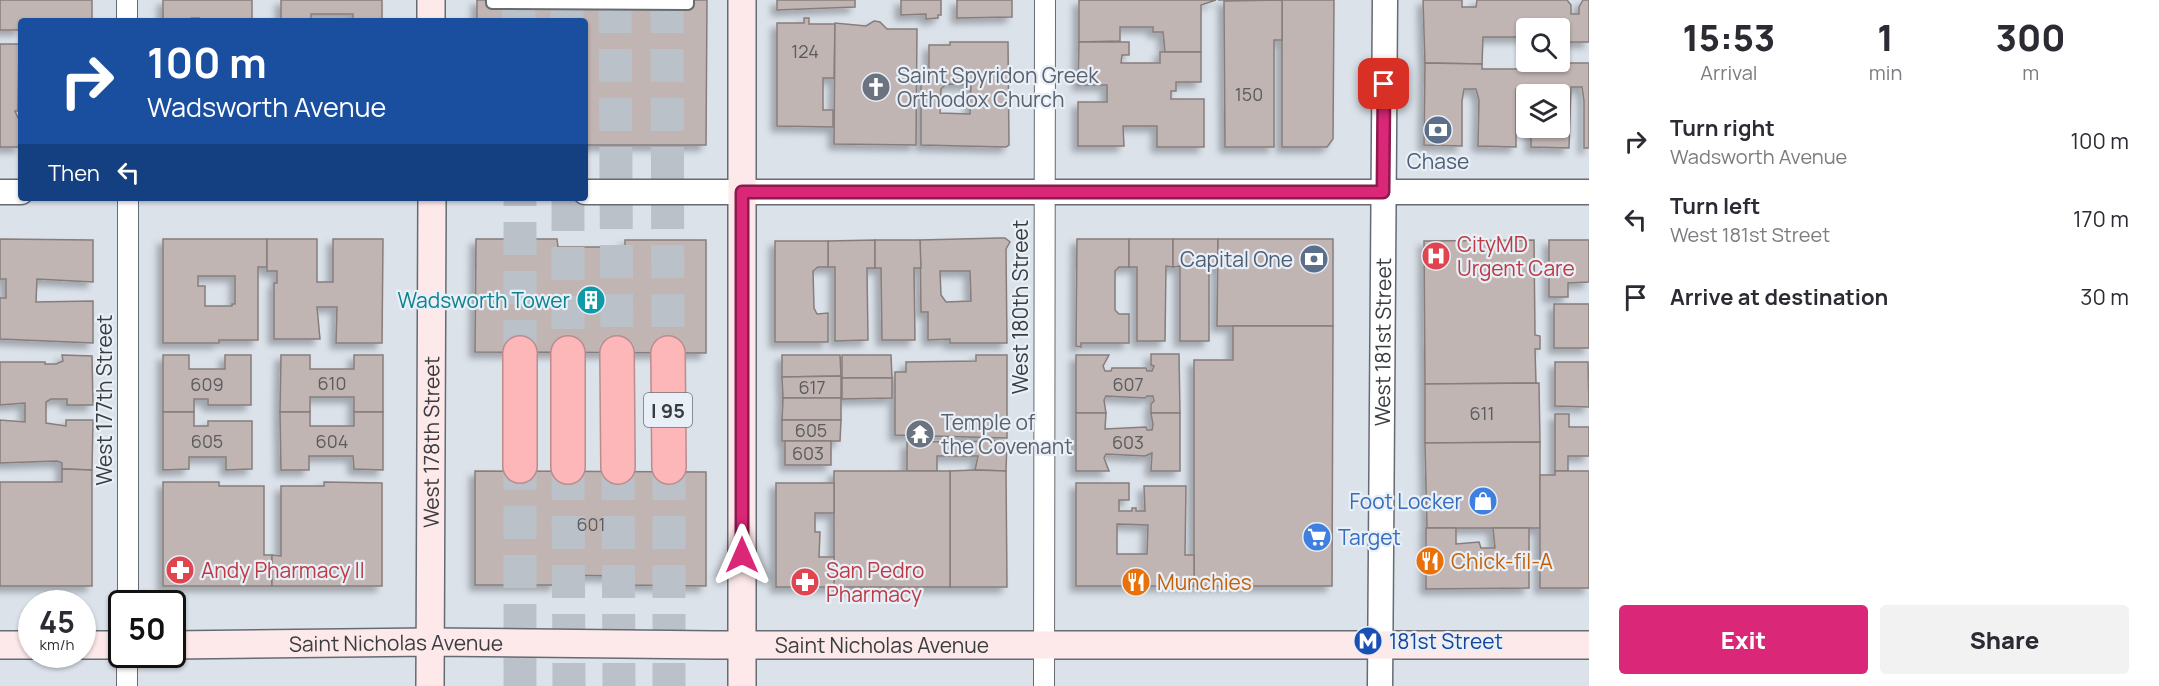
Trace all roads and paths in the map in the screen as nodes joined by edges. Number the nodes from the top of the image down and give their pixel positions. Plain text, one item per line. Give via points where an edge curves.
1 (127, 0) edge
2 (431, 0) edge
3 (492, 0) edge
4 (688, 0) edge
5 (742, 0) edge
6 (1045, 0) edge
7 (1385, 0) edge
8 (127, 18) edge
9 (431, 18) edge
10 (0, 192) edge
11 (18, 192) edge
12 (588, 192) edge
13 (742, 192) junction
14 (1044, 192) junction
15 (1383, 192) junction
16 (1589, 192) edge
17 (128, 201) edge
18 (432, 201) edge
19 (520, 353) tunnel mouth
20 (568, 353) tunnel mouth
21 (617, 353) tunnel mouth
22 (668, 353) tunnel mouth
23 (520, 466) tunnel mouth
24 (568, 467) tunnel mouth
25 (618, 467) tunnel mouth
26 (669, 468) tunnel mouth
27 (128, 590) edge
28 (430, 642) junction
29 (1044, 644) junction
30 (1379, 644) junction
31 (0, 645) edge
32 (18, 645) edge
33 (186, 645) edge
34 (742, 645) junction
35 (1589, 645) edge
36 (127, 668) edge
37 (127, 686) edge
38 (430, 686) edge
39 (742, 686) edge
40 (1044, 686) edge
41 (1380, 686) edge

1 - 8 street
2 - 9 main road
3 - 4 lane, bridge via 688,4
5 - 13 main road
6 - 14 street, West 180th Street
7 - 15 street, West 181st Street
10 - 11 street
12 - 13 street
13 - 14 street
13 - 34 main road
14 - 15 street
14 - 29 street, West 180th Street
15 - 16 street
15 - 30 street, West 181st Street
17 - 27 street, West 177th Street
18 - 28 main road, West 178th Street
19 - 23 highway
20 - 24 highway
21 - 25 highway, I 95
22 - 26 highway, I 95
28 - 33 main road, Saint Nicholas Avenue
28 - 34 main road, Saint Nicholas Avenue
28 - 38 main road, West 178th Street
29 - 30 main road, Saint Nicholas Avenue
29 - 34 main road, Saint Nicholas Avenue
29 - 40 street, West 180th Street
30 - 35 main road, Saint Nicholas Avenue
30 - 41 street, West 181st Street
31 - 32 main road
34 - 39 main road
36 - 37 street

